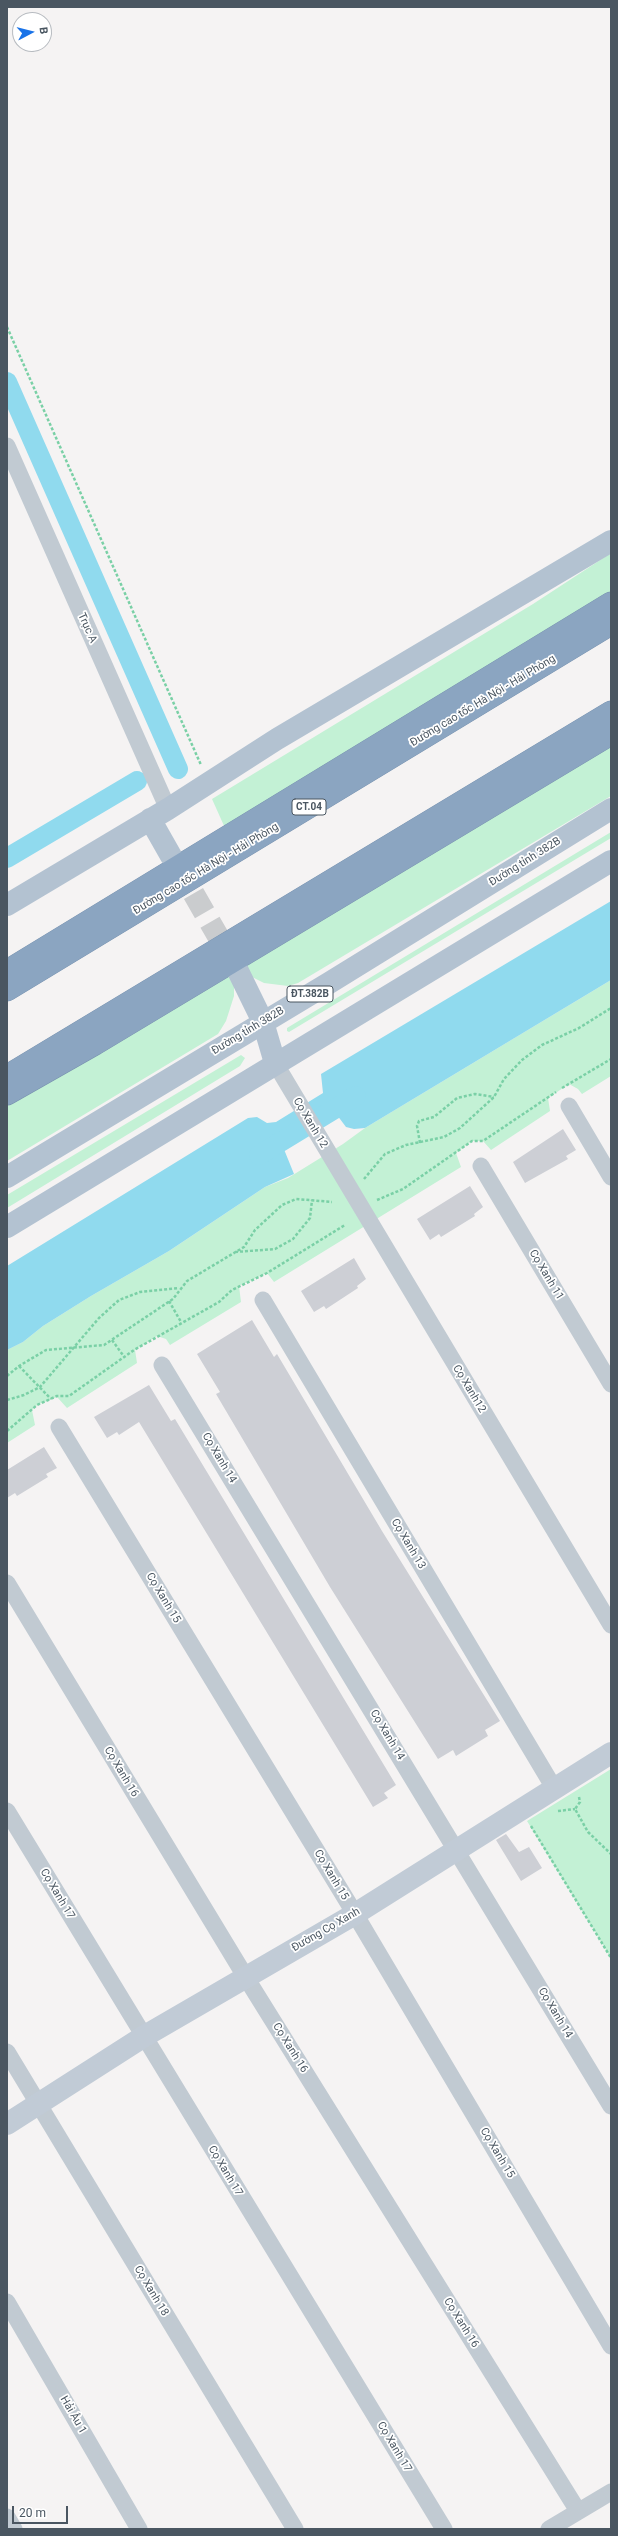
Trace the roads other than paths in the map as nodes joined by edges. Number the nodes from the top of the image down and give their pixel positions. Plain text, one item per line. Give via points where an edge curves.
1 (7, 446) edge
2 (611, 541) edge
3 (611, 603) edge
4 (611, 624) edge
5 (611, 712) edge
6 (611, 734) edge
7 (611, 809) edge
8 (159, 814) junction
9 (171, 856) tunnel mouth
10 (611, 861) edge
11 (7, 904) edge
12 (237, 969) tunnel mouth
13 (7, 972) edge
14 (7, 990) edge
15 (263, 1022) junction
16 (275, 1063) junction
17 (7, 1076) edge
18 (7, 1094) edge
19 (569, 1106) dead end
20 (328, 1153) joint
21 (481, 1166) dead end
22 (7, 1177) edge
23 (611, 1177) edge
24 (7, 1227) edge
25 (262, 1300) dead end
26 (162, 1365) dead end
27 (611, 1384) edge
28 (59, 1427) dead end
29 (7, 1583) edge
30 (611, 1625) edge
31 (611, 1753) edge
32 (554, 1788) junction
33 (7, 1811) edge
34 (456, 1848) junction
35 (355, 1914) junction
36 (245, 1976) junction
37 (143, 2037) junction
38 (7, 2052) edge
39 (39, 2105) junction
40 (611, 2106) edge
41 (7, 2124) edge
42 (7, 2302) edge
43 (611, 2346) edge
44 (611, 2492) edge
45 (578, 2510) junction
46 (7, 2517) edge
47 (14, 2529) edge
48 (139, 2529) edge
49 (295, 2529) edge
50 (444, 2529) edge
51 (549, 2529) edge

1 - 8 street, Trục A
2 - 8 main road via 277,739
3 - 13 highway
4 - 14 highway, Đường cao tốc Hà Nội - Hải Phòng / CT.04
5 - 17 highway
6 - 18 highway via 95,1044
7 - 15 main road, Đường tỉnh 382B / ĐT.382B
8 - 9 main road
8 - 11 main road
10 - 16 main road
12 - 15 main road
15 - 16 main road
15 - 22 main road, Đường tỉnh 382B / ĐT.382B
16 - 20 street, Cọ Xanh 12
16 - 24 main road
19 - 23 street
20 - 30 street, Cọ Xanh12
21 - 27 street, Cọ Xanh 11
25 - 32 street, Cọ Xanh 13
26 - 34 street, Cọ Xanh 14
28 - 35 street, Cọ Xanh 15
29 - 36 street, Cọ Xanh 16
31 - 32 street, Đường Cọ Xanh
32 - 34 street, Đường Cọ Xanh
33 - 37 street, Cọ Xanh 17
34 - 35 street, Đường Cọ Xanh
34 - 40 street, Cọ Xanh 14
35 - 36 street, Đường Cọ Xanh
35 - 43 street, Cọ Xanh 15
36 - 37 street, Đường Cọ Xanh
36 - 45 street, Cọ Xanh 16
37 - 39 street, Đường Cọ Xanh
37 - 50 street, Cọ Xanh 17
38 - 39 street, Cọ Xanh 18
39 - 41 street, Đường Cọ Xanh
39 - 49 street, Cọ Xanh 18
42 - 48 street, Hải Âu 1
44 - 45 street
45 - 51 street
46 - 47 street

